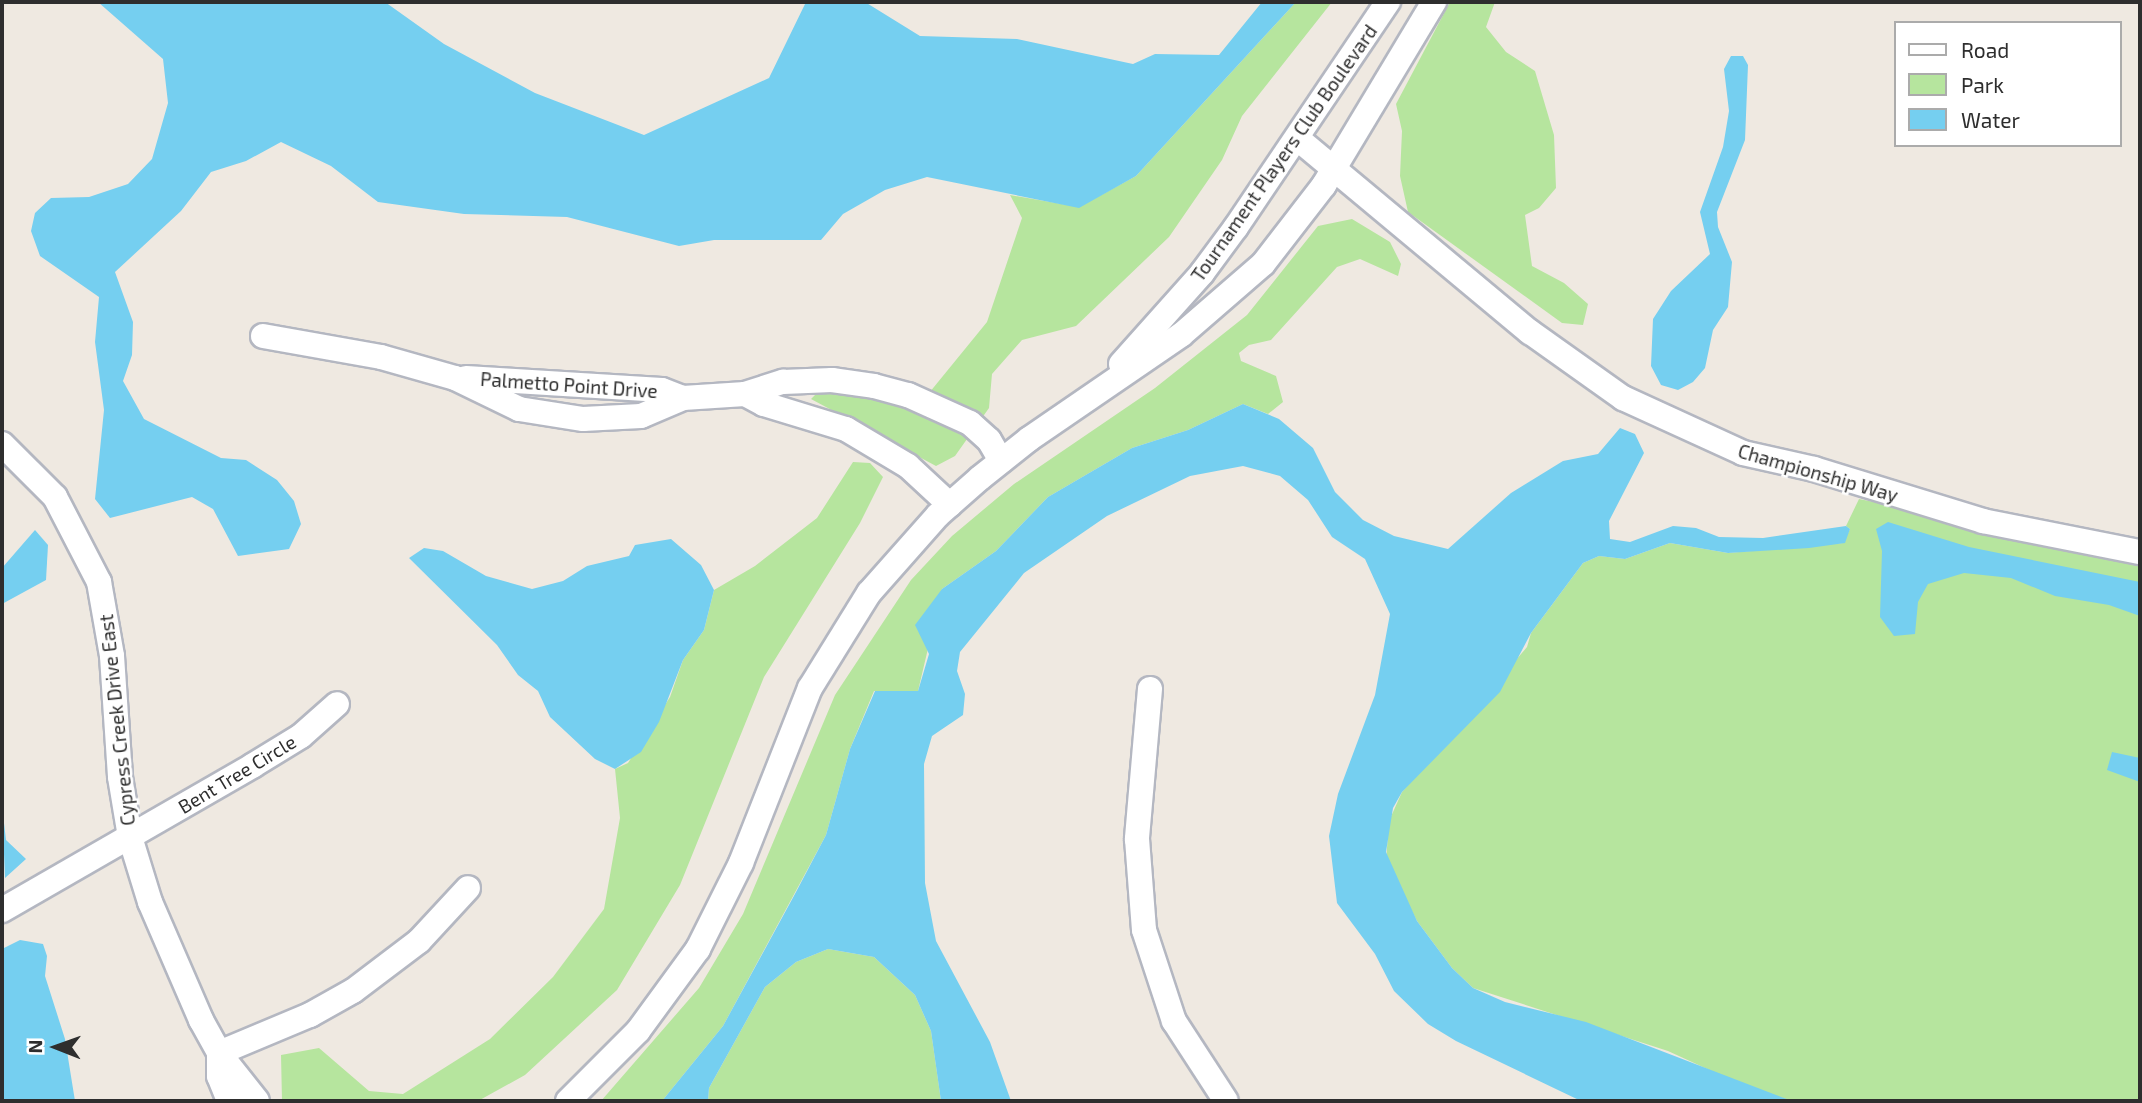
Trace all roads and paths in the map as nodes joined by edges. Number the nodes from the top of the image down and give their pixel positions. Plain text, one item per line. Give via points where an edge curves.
1 (1388, 2) edge
2 (1434, 2) edge
3 (1298, 139) junction
4 (1333, 170) junction
5 (263, 336) dead end
6 (455, 378) junction
7 (746, 394) junction
8 (1092, 395) junction
9 (682, 398) junction
10 (2, 444) edge
11 (1001, 461) junction
12 (950, 505) junction
13 (2140, 552) edge
14 (1150, 689) dead end
15 (337, 704) dead end
16 (130, 837) junction
17 (468, 888) dead end
18 (2, 910) edge
19 (219, 1053) junction
20 (229, 1101) edge
21 (257, 1101) edge
22 (568, 1101) edge
23 (1226, 1101) edge

1 - 3 street, Tournament Players Club Boulevard
2 - 4 street, Tournament Players Club Boulevard
3 - 4 street, Championship Way
3 - 8 street, Tournament Players Club Boulevard via 1202,273
4 - 8 street, Tournament Players Club Boulevard via 1263,264 1181,335
4 - 13 street, Championship Way via 1569,362 1623,398 1683,427 1743,453 1814,469 1983,521
5 - 6 street, Palmetto Point Drive via 381,357
6 - 9 street, Palmetto Point Drive via 662,390
6 - 9 street, Palmetto Point Drive via 519,409 583,419 640,416
7 - 9 street, Palmetto Point Drive
7 - 11 street, Palmetto Point Drive via 783,382 832,380 908,395 970,423 989,440
7 - 12 street, Palmetto Point Drive via 846,429 908,466
8 - 11 street, Tournament Players Club Boulevard
10 - 16 street, Cypress Creek Drive East via 55,497 99,582 109,634 120,776
11 - 12 street, Tournament Players Club Boulevard
12 - 22 street, Tournament Players Club Boulevard via 869,593 828,656 790,732 741,863 698,949 638,1031
14 - 23 street via 1137,839 1144,930 1174,1021
15 - 16 street, Bent Tree Circle via 301,736
16 - 18 street, Bent Tree Circle
16 - 19 street, Cypress Creek Drive East via 173,962
17 - 19 street via 419,941 361,986 310,1015
19 - 20 street, Cypress Creek Drive East via 219,1076
19 - 21 street, Cypress Creek Drive East

